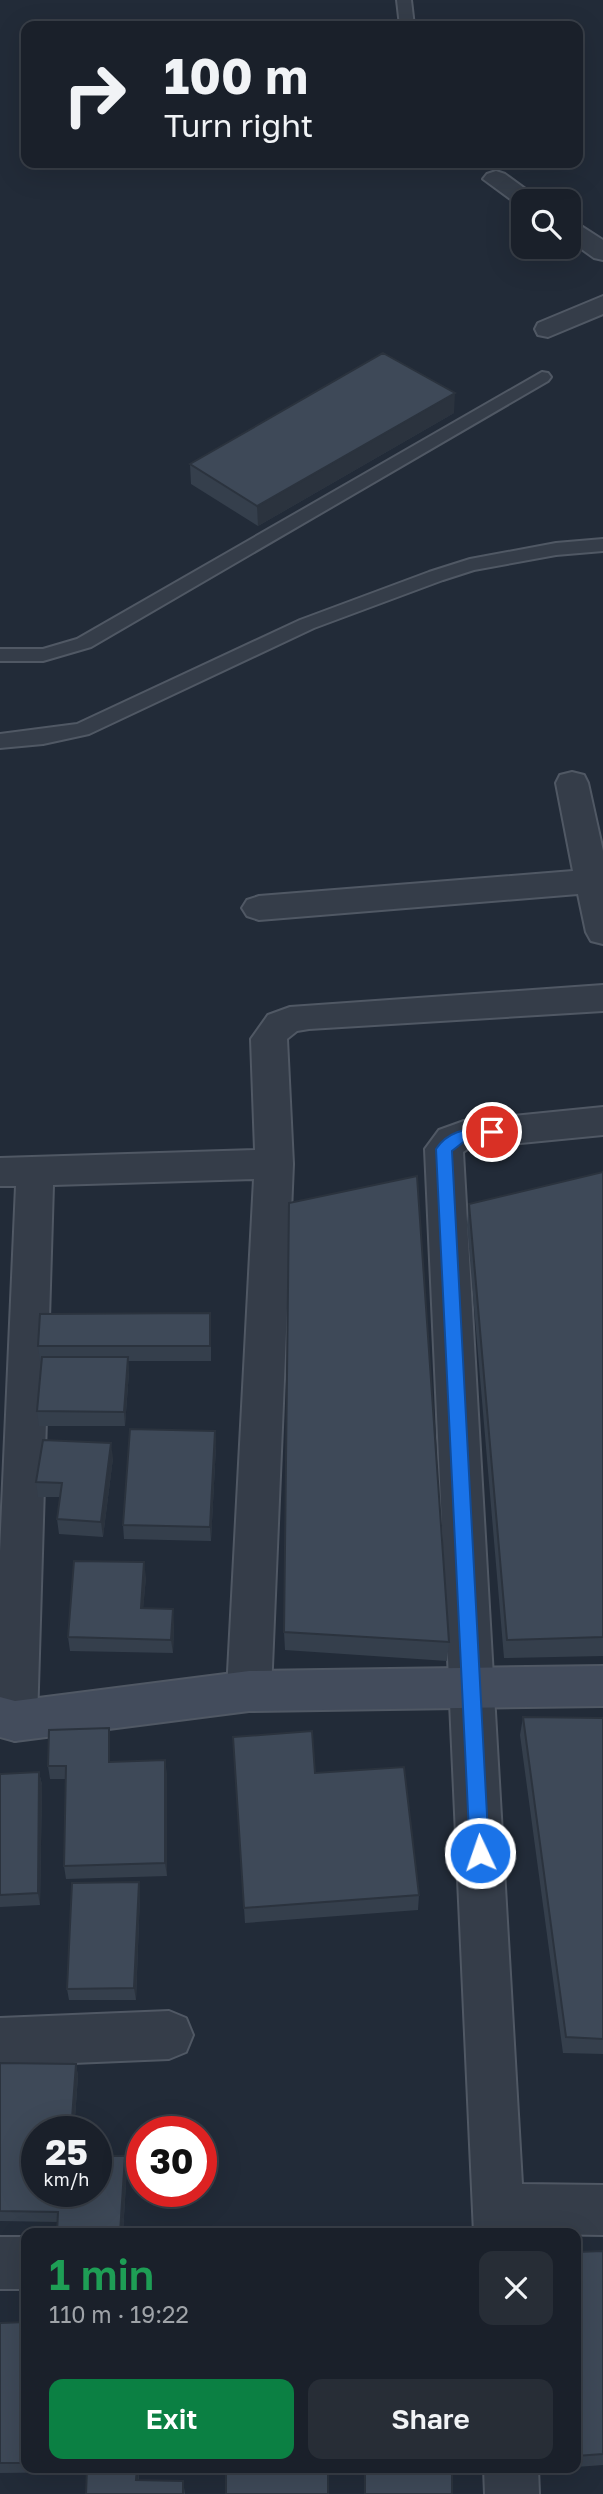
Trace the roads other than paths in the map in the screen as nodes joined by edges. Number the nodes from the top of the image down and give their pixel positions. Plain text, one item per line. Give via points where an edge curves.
1 (404, 0) edge
2 (406, 21) edge
3 (496, 179) dead end
4 (511, 189) edge
5 (581, 237) edge
6 (603, 252) edge
7 (603, 304) edge
8 (548, 329) dead end
9 (542, 377) dead end
10 (603, 545) edge
11 (0, 655) edge
12 (0, 741) edge
13 (572, 783) dead end
14 (598, 881) edge
15 (259, 908) dead end
16 (603, 932) edge
17 (603, 998) edge
18 (603, 1121) edge
19 (274, 1164) junction
20 (18, 1172) edge
21 (603, 1686) edge
22 (471, 1688) junction
23 (249, 1690) junction
24 (8, 1719) edge
25 (169, 2035) dead end
26 (0, 2042) edge
27 (603, 2210) edge
28 (498, 2221) edge
29 (0, 2263) edge
30 (21, 2263) edge
31 (511, 2473) edge
32 (512, 2494) edge

1 - 2 lane
3 - 4 street
5 - 6 street
7 - 8 street
9 - 11 lane via 84,643 41,656
10 - 12 lane via 470,565 307,624 82,729
13 - 14 street
14 - 15 street
14 - 16 street
17 - 19 street via 283,1021 269,1039
18 - 22 street via 464,1135 444,1149
19 - 20 street
19 - 23 street
20 - 24 street
21 - 22 street
22 - 23 street
22 - 28 street
23 - 24 street
25 - 26 street
27 - 28 street
29 - 30 street
31 - 32 street

